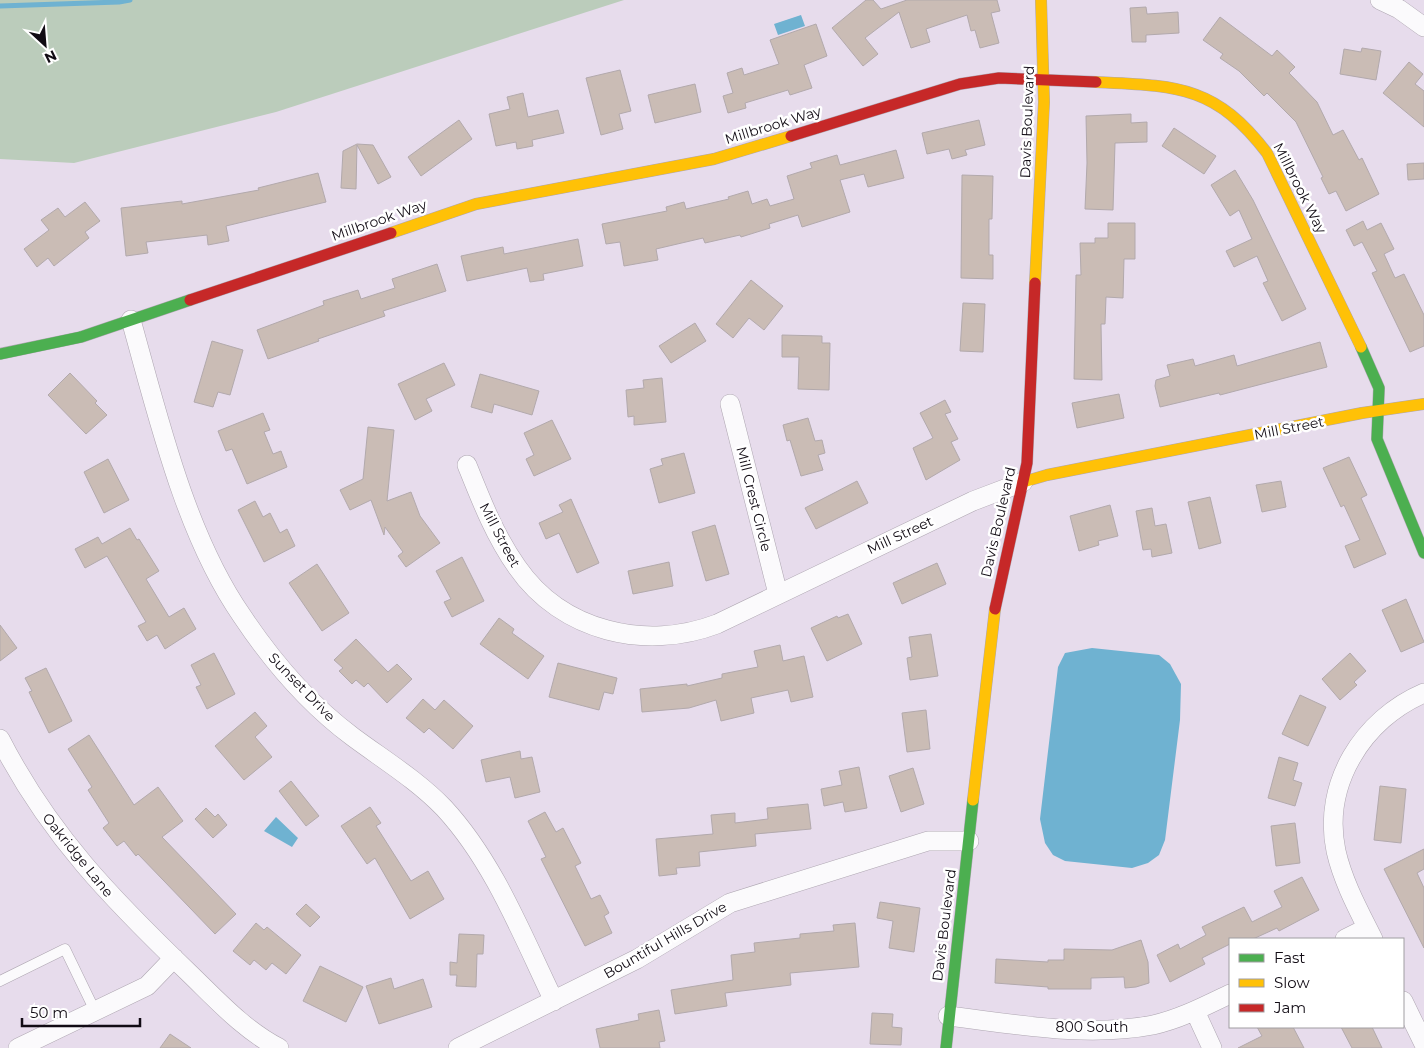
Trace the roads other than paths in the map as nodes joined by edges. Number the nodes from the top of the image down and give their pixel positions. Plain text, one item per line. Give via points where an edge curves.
1 (1041, 0) edge
2 (1380, 0) edge
3 (1424, 27) edge
4 (1044, 79) junction
5 (131, 320) junction
6 (0, 354) edge
7 (730, 404) dead end
8 (1424, 404) edge
9 (1378, 412) junction
10 (466, 465) dead end
11 (1023, 482) junction
12 (1424, 553) edge
13 (778, 594) junction
14 (1424, 693) edge
15 (0, 739) edge
16 (6, 766) edge
17 (969, 841) junction
18 (1370, 934) edge
19 (1350, 938) edge
20 (174, 958) junction
21 (0, 980) edge
22 (1229, 994) edge
23 (554, 1001) junction
24 (1404, 1003) edge
25 (95, 1011) junction
26 (1195, 1011) junction
27 (948, 1016) junction
28 (1424, 1044) edge
29 (18, 1048) edge
30 (279, 1048) edge
31 (458, 1048) edge
32 (946, 1048) edge
33 (1212, 1048) edge

1 - 4 street, Davis Boulevard
2 - 3 street
4 - 5 street, Millbrook Way via 999,78 960,84 714,159 476,204
4 - 9 street, Millbrook Way via 1149,84 1186,90 1227,110 1250,129 1271,160 1377,379
4 - 11 street, Davis Boulevard via 1027,456
5 - 6 street, Millbrook Way via 80,337
5 - 23 street, Sunset Drive via 184,497 224,590 296,684 352,736 422,787 461,828 488,869
7 - 13 street, Mill Crest Circle
8 - 9 street, Mill Street
9 - 11 street, Mill Street
9 - 12 street, Millbrook Way via 1377,439
10 - 13 street, Mill Street via 485,508 530,585 547,600 590,626 636,636 681,635 717,624
11 - 13 street, Mill Street via 973,501
11 - 17 street, Davis Boulevard via 996,600
14 - 18 street via 1393,710 1362,740 1347,765 1337,797 1334,823 1336,850 1347,884
15 - 16 street, Oakridge Lane
16 - 20 street, Oakridge Lane via 84,866
17 - 23 street, Bountiful Hills Drive via 928,841 730,903 637,959
17 - 27 street, Davis Boulevard
18 - 19 street
20 - 25 street via 147,986
20 - 30 street via 247,1028
21 - 25 lane via 65,949
22 - 26 street, 800 South
23 - 31 street, Bountiful Hills Drive
24 - 28 street
25 - 29 street
26 - 27 street, 800 South via 1153,1025 1098,1030
26 - 33 street
27 - 32 street, Davis Boulevard

